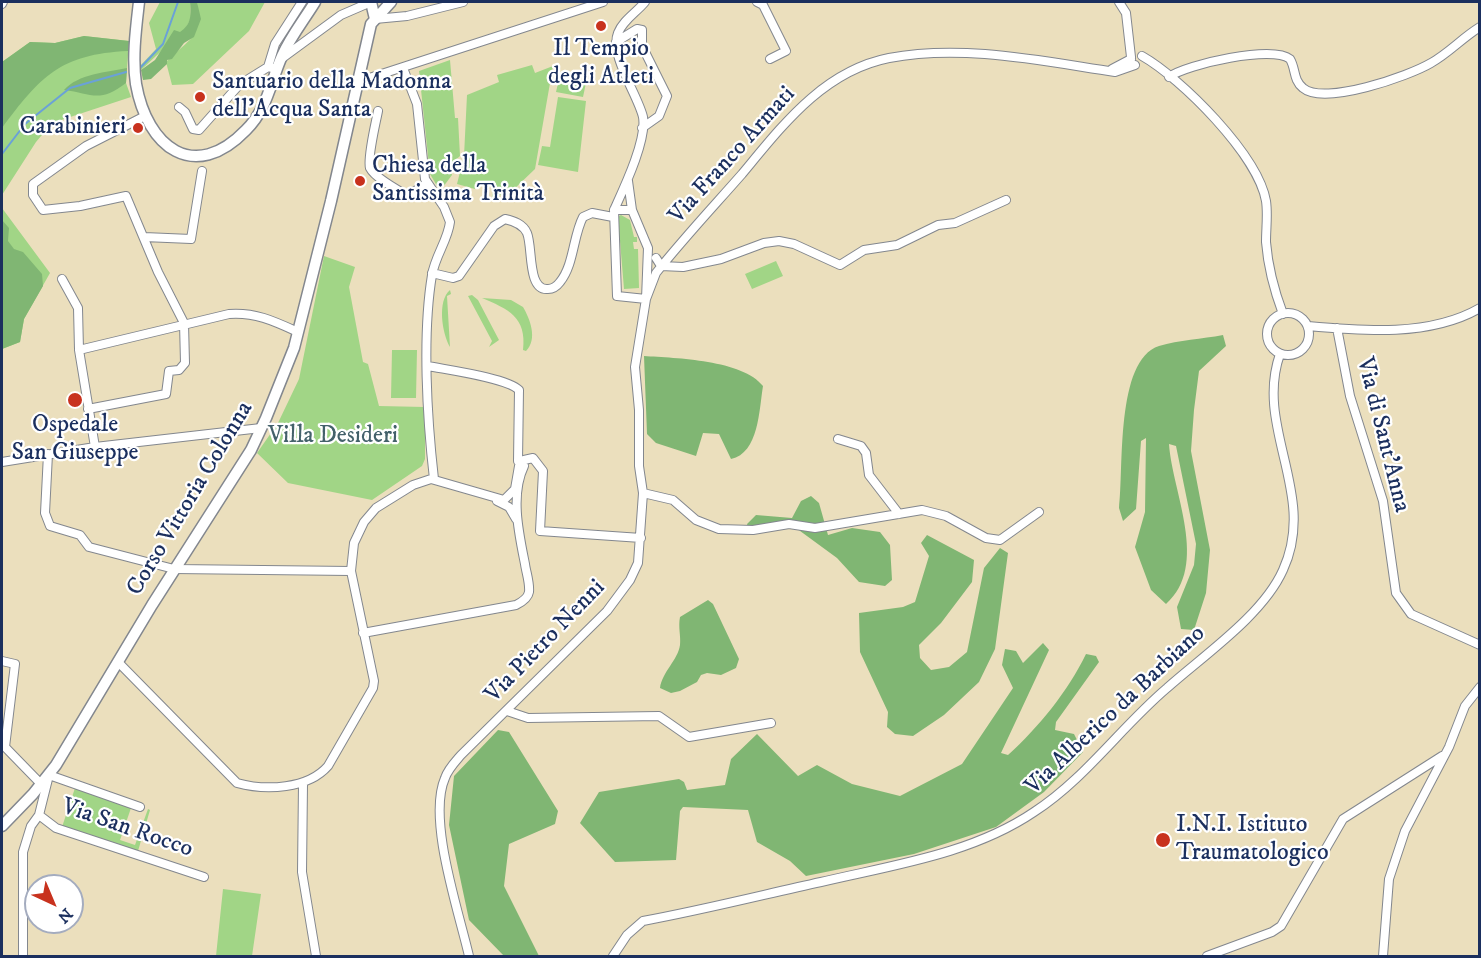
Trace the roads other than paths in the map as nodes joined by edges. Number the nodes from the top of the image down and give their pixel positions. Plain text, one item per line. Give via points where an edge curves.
1 (139, 2) edge
2 (302, 2) edge
3 (315, 2) edge
4 (371, 2) edge
5 (392, 2) edge
6 (463, 2) edge
7 (600, 2) edge
8 (645, 2) edge
9 (757, 2) edge
10 (1119, 2) edge
11 (375, 19) junction
12 (1479, 27) edge
13 (616, 42) junction
14 (135, 52) junction
15 (770, 59) dead end
16 (1137, 59) junction
17 (129, 63) dead end
18 (275, 65) junction
19 (404, 70) junction
20 (1169, 77) junction
21 (357, 82) junction
22 (179, 107) dead end
23 (378, 111) dead end
24 (145, 116) junction
25 (642, 128) junction
26 (202, 171) dead end
27 (628, 180) junction
28 (427, 183) junction
29 (1006, 200) dead end
30 (632, 210) junction
31 (614, 213) junction
32 (144, 237) junction
33 (648, 248) junction
34 (670, 254) junction
35 (656, 258) junction
36 (661, 266) junction
37 (432, 273) junction
38 (62, 279) dead end
39 (646, 299) junction
40 (1479, 308) edge
41 (1282, 314) junction
42 (184, 323) junction
43 (1308, 326) junction
44 (1337, 328) junction
45 (298, 332) junction
46 (79, 350) junction
47 (1280, 354) junction
48 (428, 366) junction
49 (88, 409) junction
50 (261, 428) junction
51 (838, 439) dead end
52 (95, 447) junction
53 (48, 454) junction
54 (2, 462) edge
55 (522, 464) junction
56 (434, 479) junction
57 (643, 493) junction
58 (488, 496) junction
59 (1039, 512) dead end
60 (899, 514) junction
61 (518, 526) junction
62 (641, 538) junction
63 (174, 569) junction
64 (351, 571) junction
65 (363, 633) junction
66 (1479, 645) edge
67 (2, 661) edge
68 (118, 662) junction
69 (1479, 687) edge
70 (507, 711) junction
71 (771, 723) dead end
72 (1442, 756) junction
73 (49, 775) junction
74 (41, 784) junction
75 (303, 784) junction
76 (140, 807) dead end
77 (39, 815) junction
78 (2, 826) edge
79 (204, 877) dead end
80 (23, 957) edge
81 (316, 957) edge
82 (469, 957) edge
83 (613, 957) edge
84 (1207, 957) edge
85 (1383, 957) edge

1 - 14 main road
2 - 18 street via 275,44
3 - 18 main road
4 - 11 main road
4 - 18 street via 341,15
5 - 11 main road
6 - 11 street via 407,16
7 - 19 street
8 - 13 street via 624,23
9 - 15 street via 763,5 786,51
10 - 16 street via 1125,11
11 - 21 main road, Corso Vittoria Colonna
12 - 20 street via 1432,63 1354,90 1322,94 1306,91 1296,81 1290,59 1279,54 1224,58 1179,69
13 - 25 street via 643,117
13 - 25 street via 637,29 642,30 642,46 667,96 659,116
14 - 17 street
14 - 24 main road via 136,82
16 - 20 street via 1152,62
16 - 34 street, Via Franco Armati via 1108,71 983,53 889,58 860,67 807,101 775,131
18 - 22 street via 239,85 199,130 193,129
18 - 24 main road via 270,94 255,119 238,137 211,155 195,158 180,153
19 - 21 street
19 - 28 street via 417,104
20 - 41 street via 1234,140 1257,176 1265,199 1270,273
21 - 45 main road, Corso Vittoria Colonna
23 - 28 street via 370,160 372,170 408,196
24 - 32 street via 86,146 33,184 33,195 44,210 126,196
25 - 27 street
26 - 32 street via 191,239
27 - 30 street
27 - 31 street
28 - 37 street via 444,207 450,226
29 - 36 street via 953,224 939,225 897,246 864,250 840,266 779,241 721,259 683,267
30 - 31 street
30 - 33 street
31 - 37 street via 583,217 564,275 556,287 547,290 534,279 527,232 518,223 505,219 494,226 459,276
31 - 39 street via 617,296
32 - 42 street
33 - 35 street
33 - 39 street
34 - 35 street, Via Franco Armati
34 - 36 street, Via Franco Armati
35 - 36 street
36 - 39 street, Via Franco Armati
37 - 48 street
38 - 46 street via 78,308
39 - 57 street, Via Pietro Nenni via 635,367
40 - 44 street via 1457,320 1428,326
41 - 43 street via 1295,314
41 - 47 street via 1272,321 1267,333 1270,346
42 - 45 street via 248,313
42 - 46 street
42 - 49 street via 185,363 179,370 168,371 166,394
43 - 44 street
43 - 47 street via 1309,340 1301,352
44 - 66 street, Via di Sant'Anna via 1350,396 1383,501 1396,593 1411,614
45 - 50 main road, Corso Vittoria Colonna via 284,378
46 - 49 street
47 - 83 street, Via Alberico da Barbiano via 1272,380 1272,406 1287,460 1294,513 1293,536 1283,570 1251,615 1152,700 1061,792 1034,813 964,847 643,921 627,935
48 - 55 street via 499,380 519,390
48 - 56 street
49 - 52 street
50 - 52 street
50 - 63 main road, Corso Vittoria Colonna
51 - 60 street via 861,446 869,475
52 - 53 street
53 - 54 street
53 - 63 street via 45,513 50,526 80,535 93,548
55 - 58 street via 512,494 504,500
55 - 61 street
55 - 62 street via 533,458 543,471 540,531
56 - 58 street
56 - 64 street via 413,485 369,516 355,539
57 - 60 street via 673,500 696,520 719,529 753,530 789,524 815,528
57 - 62 street, Via Pietro Nenni
58 - 61 street via 509,507
59 - 60 street via 1000,540 987,538 935,512
61 - 65 street via 529,591 521,602
62 - 70 street, Via Pietro Nenni via 638,563 621,594
63 - 64 street
63 - 68 main road, Corso Vittoria Colonna
64 - 65 street
65 - 75 street via 373,688 333,760 318,776
67 - 74 street via 15,664 5,747
68 - 73 main road, Corso Vittoria Colonna
68 - 75 street via 237,783
69 - 72 street via 1465,706
70 - 71 street via 528,718 658,716 689,737
70 - 82 street, Via Pietro Nenni via 452,765 439,799 440,831
72 - 84 street via 1343,819 1281,926
72 - 85 street via 1405,831 1389,879
73 - 74 main road, Corso Vittoria Colonna
73 - 76 street
73 - 77 street
74 - 78 main road, Corso Vittoria Colonna
75 - 81 street via 302,872
77 - 79 street, Via San Rocco via 56,828
77 - 80 street via 23,852

